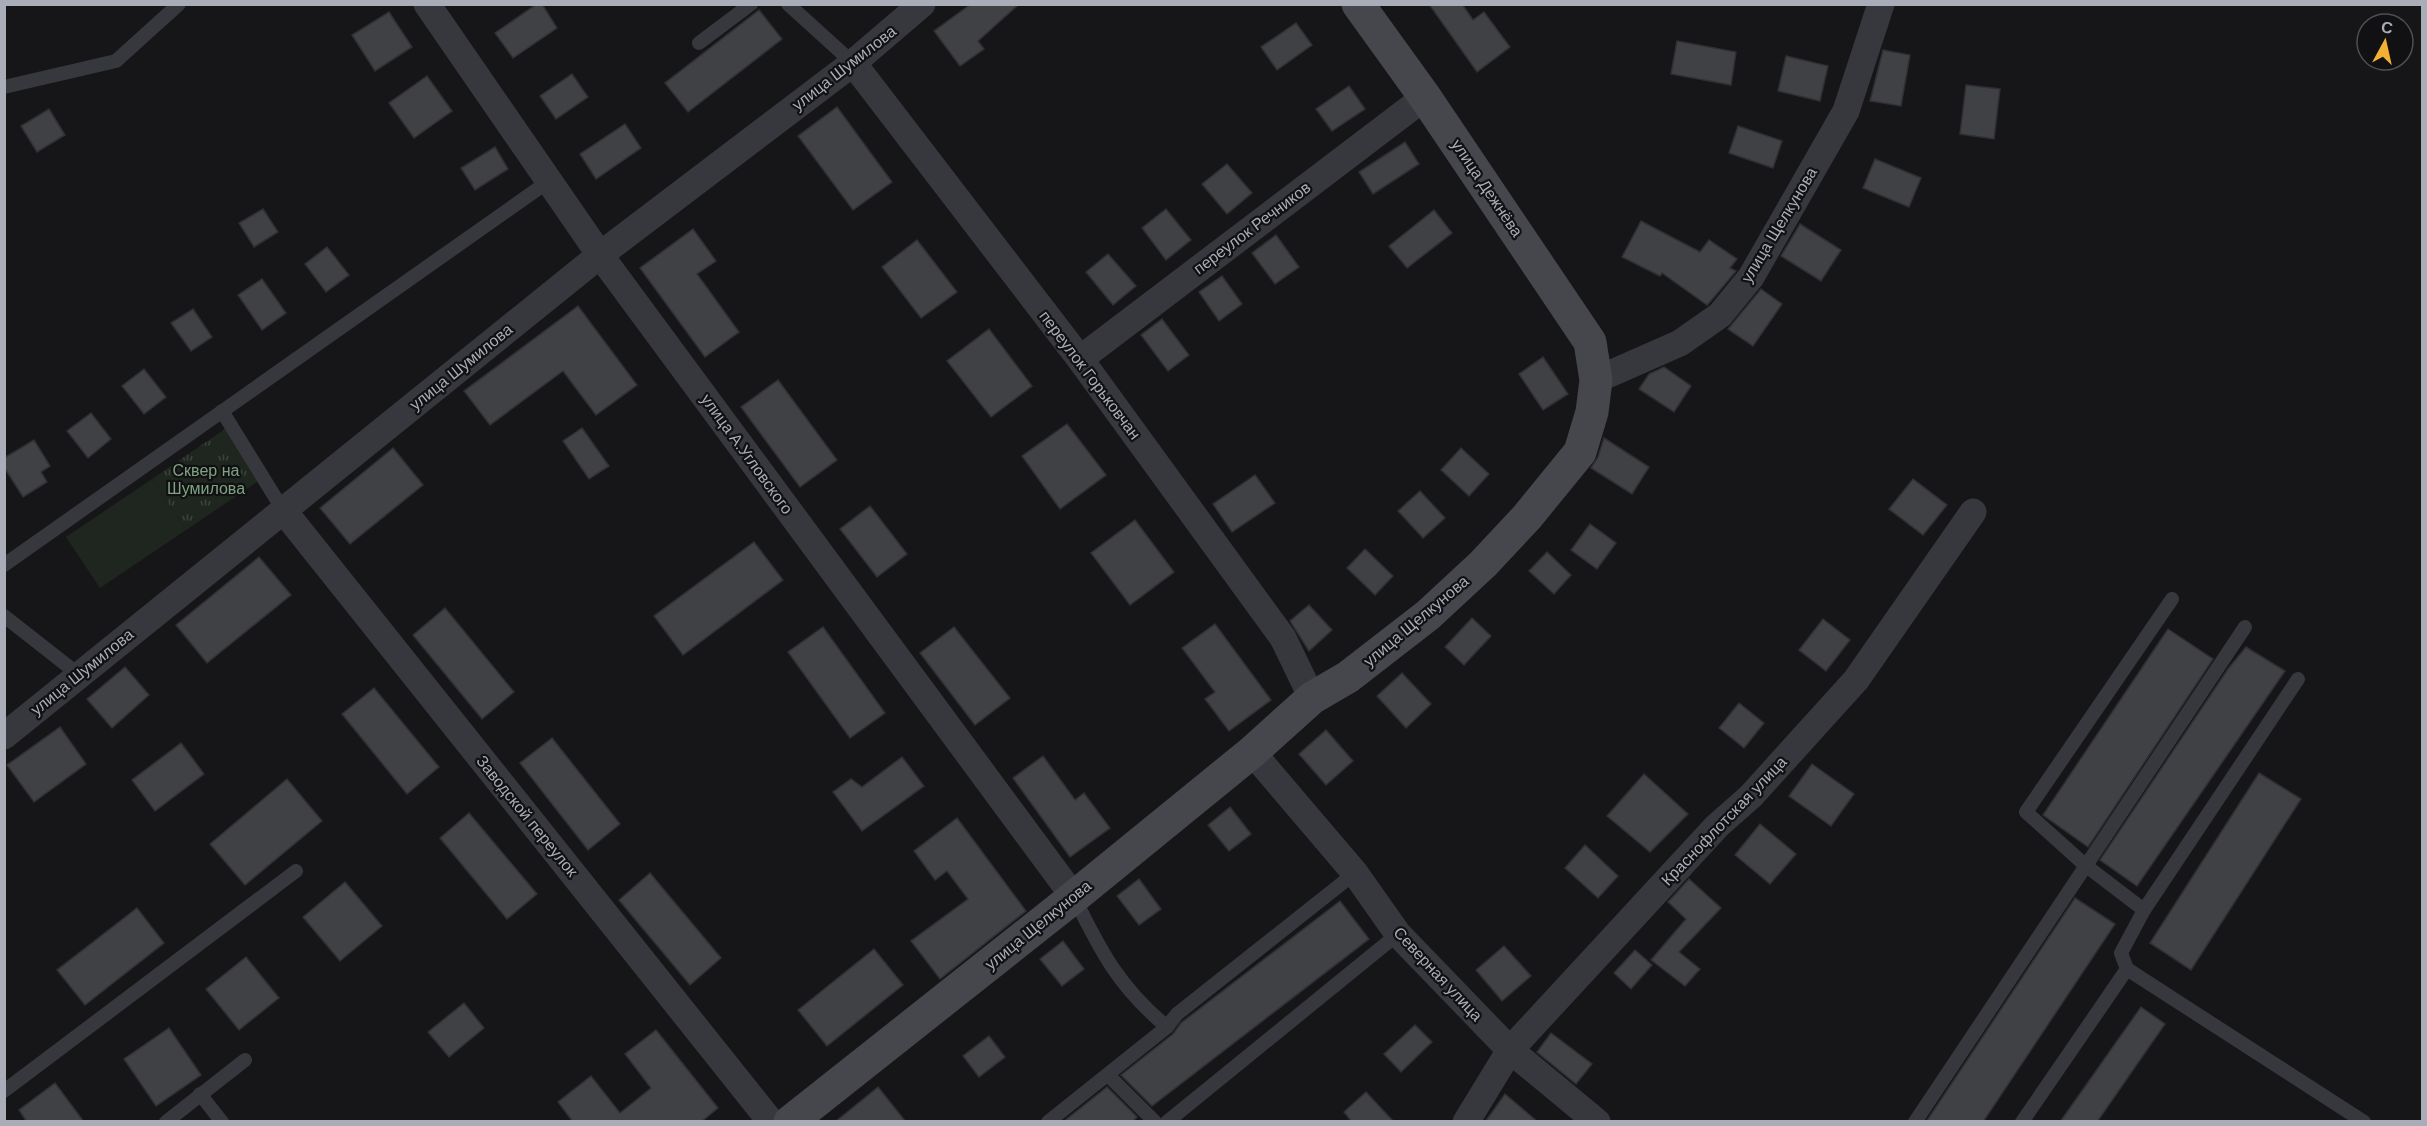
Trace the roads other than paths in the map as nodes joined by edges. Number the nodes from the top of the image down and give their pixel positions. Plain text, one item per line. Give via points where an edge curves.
1 (179, 4) edge
2 (427, 4) edge
3 (751, 4) edge
4 (788, 4) edge
5 (922, 4) edge
6 (1358, 4) edge
7 (1881, 4) edge
8 (699, 43) dead end
9 (853, 63) junction
10 (4, 87) edge
11 (1425, 97) junction
12 (549, 181) junction
13 (600, 255) junction
14 (1080, 359) junction
15 (1596, 380) junction
16 (222, 411) junction
17 (284, 510) junction
18 (1973, 512) dead end
19 (4, 565) edge
20 (2172, 599) dead end
21 (4, 616) edge
22 (2245, 627) dead end
23 (78, 674) junction
24 (2298, 679) dead end
25 (1312, 698) junction
26 (4, 735) edge
27 (1252, 752) junction
28 (2085, 865) junction
29 (296, 871) dead end
30 (1355, 873) junction
31 (1074, 897) junction
32 (2144, 910) junction
33 (1398, 934) junction
34 (2127, 969) junction
35 (1167, 1026) junction
36 (1510, 1050) junction
37 (245, 1060) dead end
38 (1108, 1075) junction
39 (4, 1091) edge
40 (200, 1094) junction
41 (166, 1122) edge
42 (222, 1122) edge
43 (771, 1122) edge
44 (790, 1122) edge
45 (1048, 1122) edge
46 (1155, 1122) edge
47 (1167, 1122) edge
48 (1466, 1122) edge
49 (1598, 1122) edge
50 (1915, 1122) edge
51 (2022, 1122) edge
52 (2364, 1122) edge

1 - 10 lane via 116,61
2 - 12 street, улица А.Угловского
3 - 8 lane
4 - 9 lane
5 - 9 street, улица Шумилова
6 - 11 main road, улица Дежнёва
7 - 15 street, улица Щелкунова via 1846,111 1751,277 1720,315 1680,344
9 - 13 street, улица Шумилова
9 - 14 street, переулок Горьковчан
11 - 14 street, переулок Речников
11 - 15 main road, улица Дежнёва via 1590,342
12 - 13 street, улица А.Угловского
12 - 16 lane
13 - 17 street, улица Шумилова
13 - 31 street, улица А.Угловского
14 - 25 street, переулок Горьковчан via 1283,638
15 - 25 main road, улица Щелкунова via 1580,452 1527,517 1428,615 1348,677
16 - 17 lane
16 - 19 lane
17 - 23 street, улица Шумилова
17 - 43 street, Заводской переулок
18 - 36 street, Краснофлотская улица via 1856,680
20 - 28 lane via 2026,812
21 - 23 lane
22 - 28 lane
23 - 26 street, улица Шумилова
24 - 32 lane
25 - 27 main road, улица Щелкунова
27 - 30 street, Северная улица
27 - 31 main road, улица Щелкунова
28 - 32 lane
28 - 50 lane
29 - 39 lane
30 - 33 street, Северная улица
30 - 35 lane
31 - 35 lane via 1114,973
31 - 44 main road, улица Щелкунова
32 - 34 lane via 2121,953
33 - 36 street, Северная улица
33 - 47 lane
34 - 51 lane
34 - 52 lane
35 - 38 lane
36 - 48 street, Краснофлотская улица
36 - 49 street, Северная улица
37 - 40 lane
38 - 45 lane
38 - 46 lane
40 - 41 lane
40 - 42 lane

